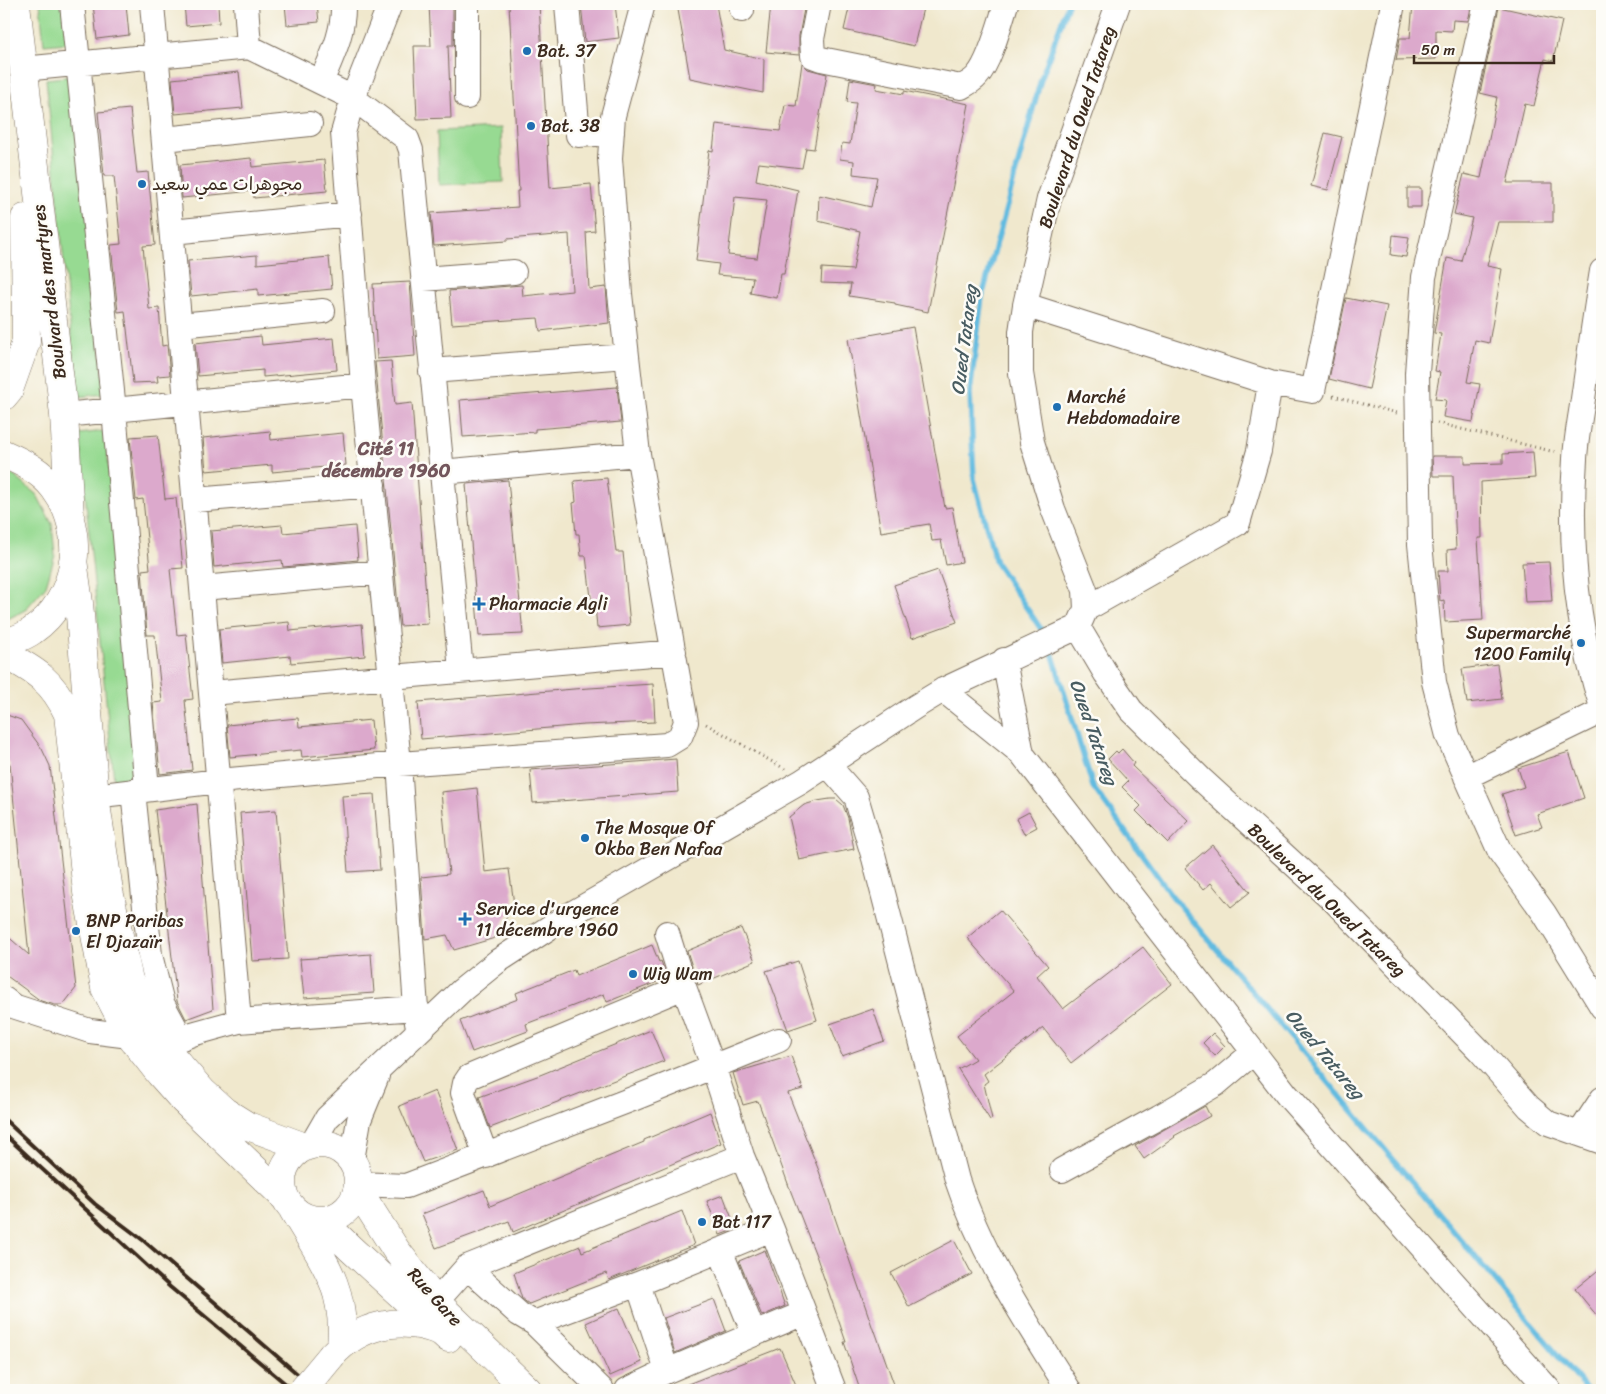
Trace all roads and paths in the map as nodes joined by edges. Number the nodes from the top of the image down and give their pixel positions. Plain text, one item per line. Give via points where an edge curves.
1 (16, 4) edge
2 (72, 4) edge
3 (152, 4) edge
4 (246, 4) edge
5 (343, 4) edge
6 (390, 4) edge
7 (468, 4) edge
8 (567, 4) edge
9 (643, 4) edge
10 (819, 4) edge
11 (1006, 4) edge
12 (1118, 4) edge
13 (1393, 4) edge
14 (1486, 4) edge
15 (249, 47) junction
16 (156, 55) junction
17 (79, 63) junction
18 (23, 68) junction
19 (321, 82) junction
20 (467, 97) dead end
21 (352, 98) junction
22 (310, 124) dead end
23 (612, 133) junction
24 (164, 139) junction
25 (350, 214) junction
26 (172, 232) junction
27 (1602, 271) edge
28 (514, 272) dead end
29 (423, 280) junction
30 (1025, 304) junction
31 (323, 311) dead end
32 (180, 325) junction
33 (627, 356) junction
34 (432, 371) junction
35 (1270, 383) junction
36 (363, 385) junction
37 (1313, 391) junction
38 (4, 396) edge
39 (186, 403) junction
40 (114, 410) junction
41 (64, 415) junction
42 (1418, 418) junction
43 (4, 454) edge
44 (638, 454) junction
45 (1575, 458) junction
46 (441, 472) junction
47 (373, 485) junction
48 (195, 500) junction
49 (70, 516) junction
50 (73, 560) junction
51 (381, 572) junction
52 (202, 588) junction
53 (1074, 624) junction
54 (4, 644) edge
55 (1594, 646) edge
56 (674, 652) junction
57 (4, 654) edge
58 (1014, 657) junction
59 (461, 670) junction
60 (390, 676) junction
61 (943, 690) junction
62 (211, 693) junction
63 (1602, 707) edge
64 (1602, 711) edge
65 (711, 725) dead end
66 (1022, 754) junction
67 (399, 764) junction
68 (780, 765) dead end
69 (828, 765) junction
70 (1466, 777) junction
71 (219, 781) junction
72 (140, 790) junction
73 (86, 797) junction
74 (666, 933) dead end
75 (684, 987) junction
76 (4, 998) edge
77 (1602, 1007) edge
78 (417, 1008) junction
79 (239, 1022) junction
80 (418, 1032) junction
81 (130, 1036) junction
82 (779, 1040) dead end
83 (171, 1042) junction
84 (1254, 1052) junction
85 (713, 1066) junction
86 (380, 1069) junction
87 (1602, 1099) edge
88 (1580, 1134) junction
89 (1602, 1142) edge
90 (309, 1146) junction
91 (486, 1156) junction
92 (742, 1156) junction
93 (1062, 1170) dead end
94 (356, 1178) junction
95 (289, 1204) junction
96 (332, 1217) junction
97 (772, 1230) junction
98 (351, 1249) junction
99 (720, 1250) junction
100 (467, 1267) junction
101 (638, 1284) junction
102 (436, 1302) junction
103 (804, 1313) junction
104 (534, 1323) junction
105 (442, 1332) junction
106 (754, 1334) junction
107 (342, 1346) junction
108 (667, 1371) junction
109 (827, 1388) edge
110 (303, 1390) edge
111 (507, 1390) edge
112 (528, 1390) edge
113 (602, 1390) edge
114 (627, 1390) edge
115 (1069, 1390) edge
116 (1549, 1390) edge

1 - 18 main road
2 - 17 street
3 - 16 street
4 - 15 street
5 - 19 street via 340,38
6 - 21 street
7 - 20 street
8 - 23 street via 578,135
9 - 23 street via 613,116
10 - 11 street via 812,39 813,56 961,87 978,76
12 - 30 street, Boulevard du Oued Tatareg via 1049,199
13 - 37 street
14 - 42 street via 1424,277 1417,373
15 - 16 street
15 - 19 street
16 - 17 street
16 - 24 street
17 - 18 street
17 - 40 street
18 - 38 main road via 26,342
18 - 41 main road, Boulvard des martyres
19 - 21 street
21 - 25 street via 343,133
21 - 29 street via 407,139 411,150
22 - 24 street
23 - 33 street via 610,158
24 - 26 street
25 - 26 street
25 - 36 street
26 - 32 street
27 - 45 street
28 - 29 street
29 - 34 street
30 - 35 street
30 - 53 street, Boulevard du Oued Tatareg via 1021,373 1032,442 1053,509 1085,590
31 - 32 street
32 - 39 street
33 - 34 street
33 - 44 street
34 - 46 street
35 - 37 street
35 - 53 street via 1259,451 1238,523
36 - 39 street
36 - 47 street
37 - 42 path
39 - 40 street
39 - 48 street
40 - 41 street
40 - 72 street
41 - 49 main road, Boulvard des martyres
42 - 45 path
42 - 70 street via 1420,544 1434,682 1448,736
43 - 49 main road via 30,466 54,488
44 - 46 street
44 - 56 street
45 - 55 street via 1574,563 1578,604
46 - 59 street
47 - 48 street
47 - 51 street
48 - 52 street
49 - 50 main road, Boulvard des martyres via 75,549
50 - 54 main road via 70,581 55,609 31,632
50 - 73 main road via 79,603
51 - 52 street
51 - 60 street
52 - 62 street
53 - 58 street
53 - 88 street, Boulevard du Oued Tatareg via 1138,716 1201,779 1333,900 1529,1107 1548,1122
55 - 63 street
56 - 59 street
56 - 67 street via 686,722 680,737 667,745
57 - 73 main road via 39,674 61,699 68,714
58 - 61 street
58 - 66 street
59 - 60 street
60 - 62 street
60 - 67 street
61 - 66 street
61 - 69 street
62 - 71 street
64 - 70 street
65 - 68 path
66 - 84 street
67 - 71 street
67 - 78 street
69 - 80 street via 555,923 498,961
69 - 115 street via 856,797 966,1209 995,1269
70 - 77 street via 1500,852 1544,913
71 - 72 street
71 - 79 street
72 - 73 street
72 - 83 street via 150,955
73 - 81 main road via 87,892 105,988
73 - 83 main road via 129,980
74 - 75 street
75 - 85 street
75 - 91 street via 470,1077 463,1086 463,1093
76 - 81 street via 13,1006 90,1031
78 - 79 street
78 - 80 street
79 - 83 street
80 - 86 street
81 - 95 main road via 184,1101
82 - 85 street
83 - 90 main road via 203,1092 224,1111 248,1126
84 - 93 street via 1216,1084
84 - 116 street via 1287,1095
85 - 91 street
85 - 92 street
86 - 90 street via 327,1118
86 - 94 street via 359,1120
87 - 88 street
88 - 89 street, Boulevard du Oued Tatareg
90 - 94 main road via 323,1144 344,1152
90 - 95 main road via 295,1153 282,1173 282,1186
91 - 94 street via 406,1186
92 - 97 street
92 - 100 street
94 - 96 main road via 355,1199
94 - 102 main road, Rue Gare via 396,1250
95 - 96 main road via 306,1218
95 - 107 main road via 333,1278 342,1311
96 - 98 main road
97 - 99 street
97 - 103 street
98 - 105 main road, Rue Gare
98 - 107 main road via 354,1293
99 - 101 street
99 - 106 street
100 - 102 street
100 - 104 street via 519,1314
101 - 104 street
101 - 108 street
102 - 112 main road, Rue Gare
103 - 106 street
103 - 109 street
104 - 113 street
105 - 107 main road via 414,1324 384,1324 369,1329
105 - 111 main road, Rue Gare
106 - 108 street
107 - 110 main road, bridge
108 - 114 street

